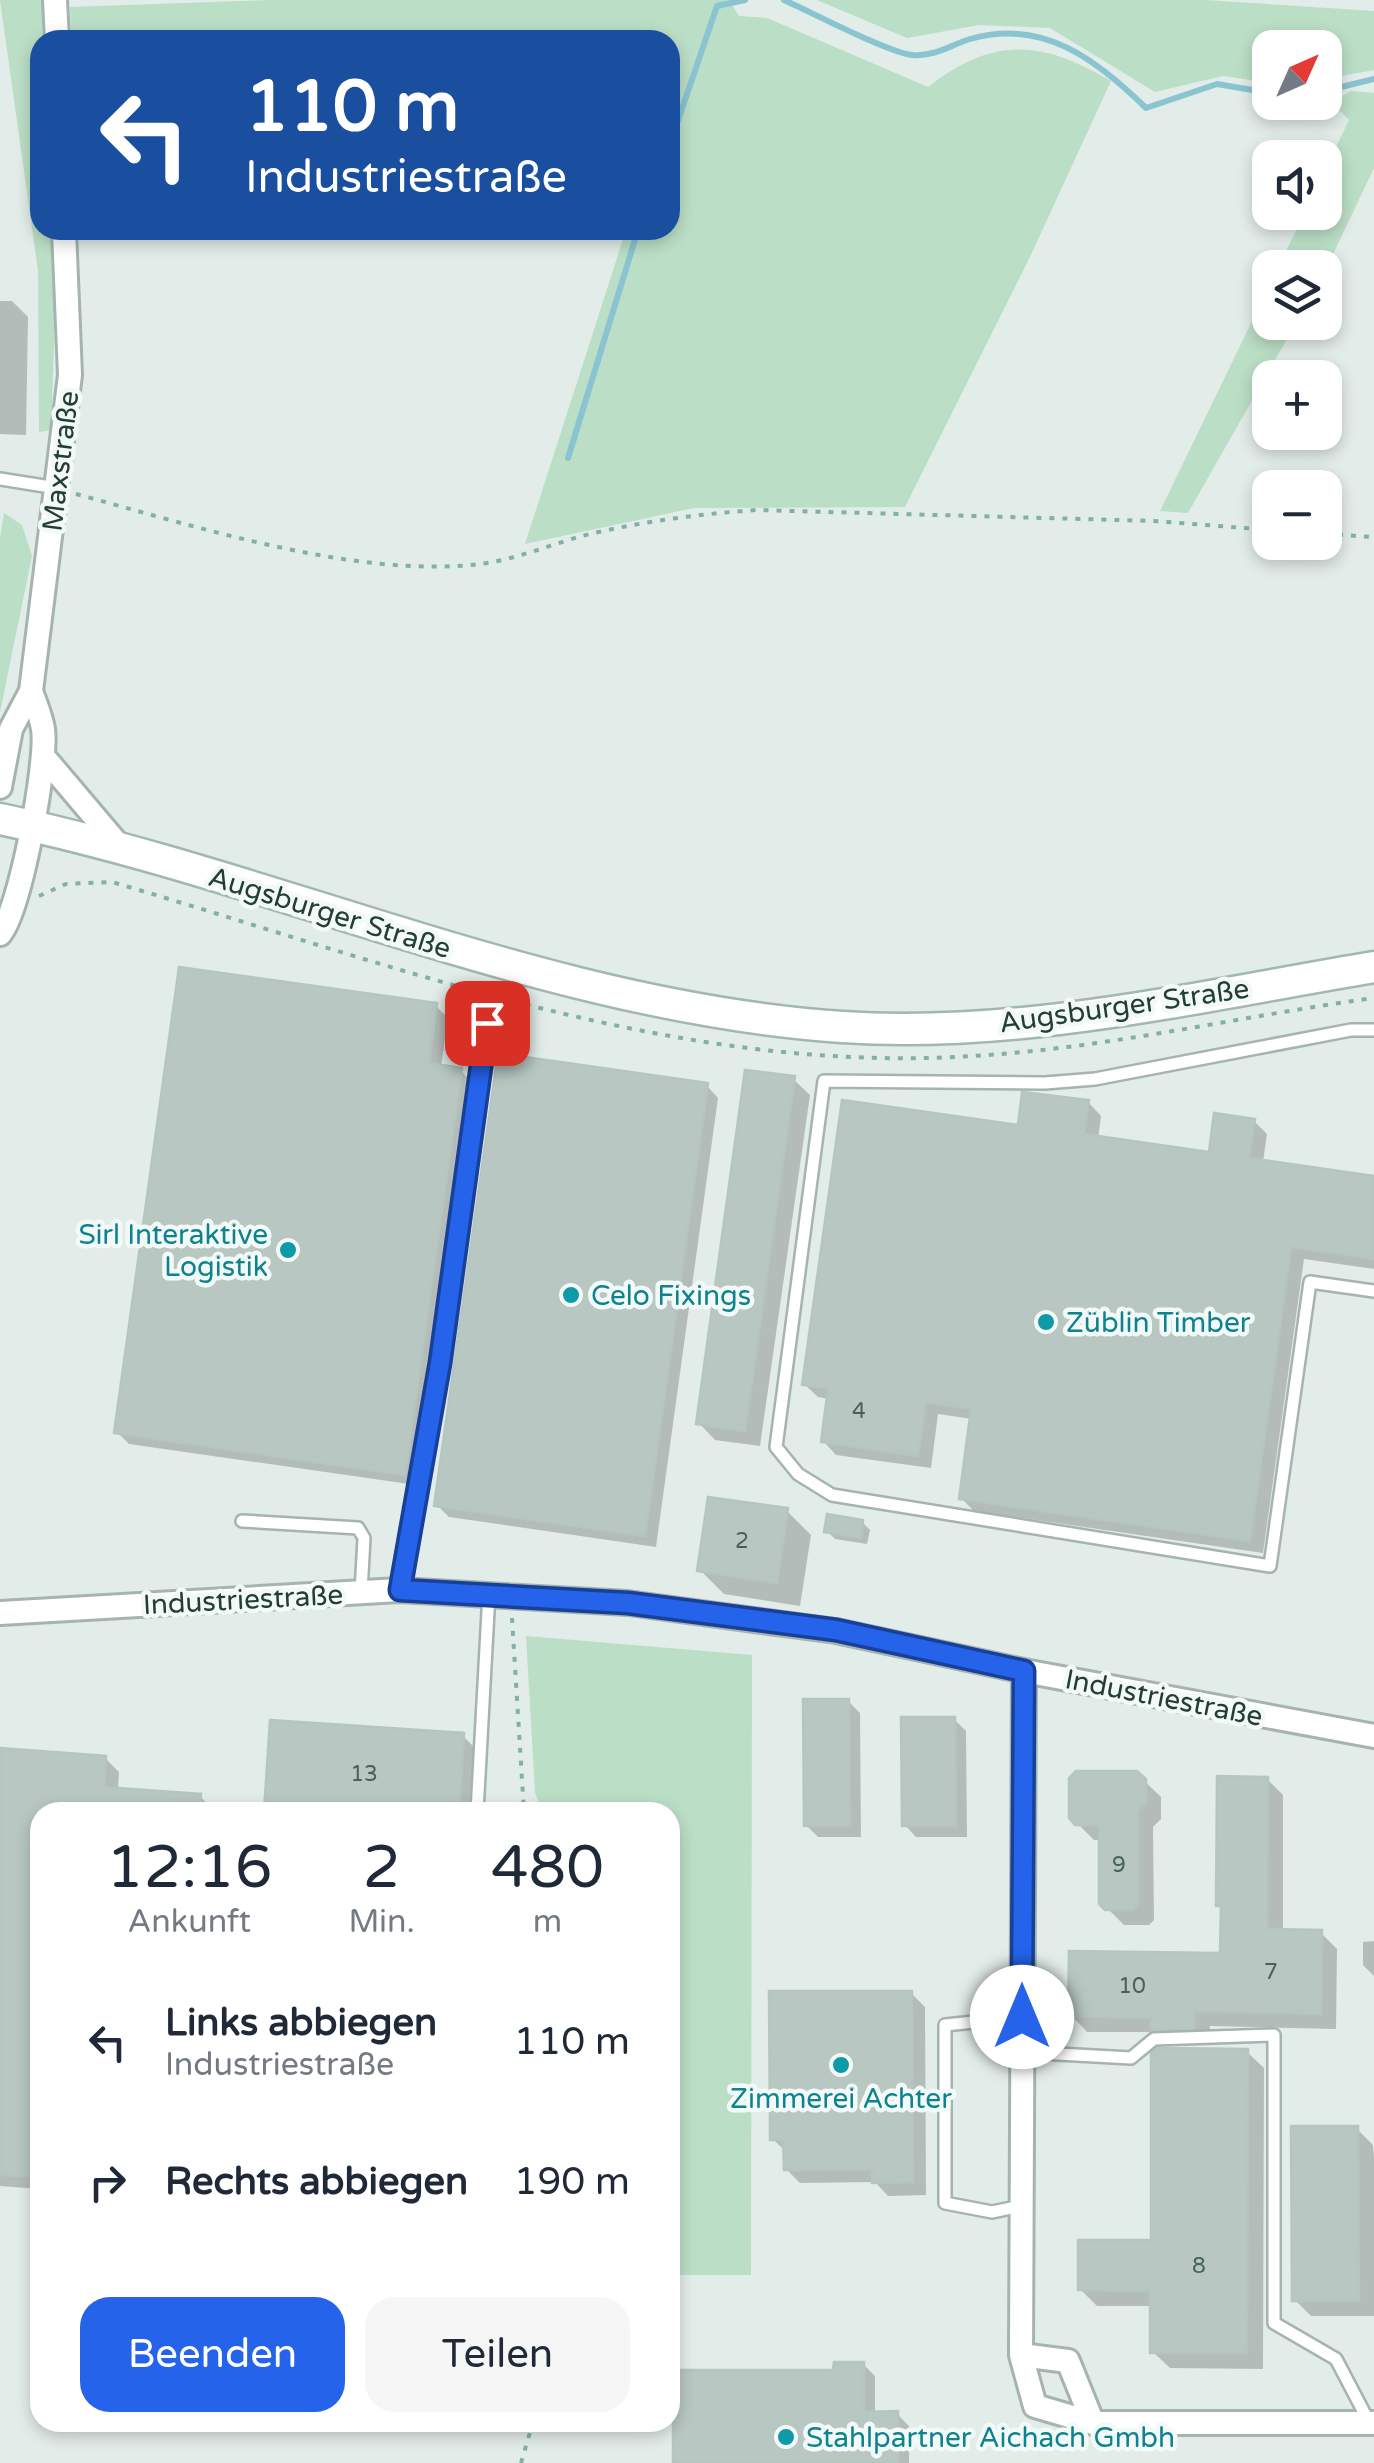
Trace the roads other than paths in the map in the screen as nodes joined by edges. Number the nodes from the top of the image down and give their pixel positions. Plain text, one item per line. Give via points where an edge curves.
1 (55, 0) edge
2 (56, 30) edge
3 (64, 240) edge
4 (0, 479) edge
5 (56, 488) junction
6 (31, 691) junction
7 (43, 756) junction
8 (0, 787) edge
9 (15, 822) edge
10 (121, 848) junction
11 (0, 934) edge
12 (1374, 967) edge
13 (487, 1023) dead end
14 (1374, 1030) edge
15 (1374, 1291) edge
16 (242, 1521) dead end
17 (400, 1590) junction
18 (362, 1592) junction
19 (500, 1593) junction
20 (0, 1613) edge
21 (1024, 1671) junction
22 (1374, 1736) edge
23 (478, 1802) edge
24 (1022, 2017) junction
25 (1022, 2052) junction
26 (1021, 2206) junction
27 (1021, 2355) junction
28 (1372, 2422) edge
29 (1093, 2423) junction

1 - 2 street
3 - 5 street, Maxstraße via 70,375
4 - 5 lane
5 - 6 street, Maxstraße
6 - 7 street, Maxstraße
6 - 8 street, Maxstraße via 10,729
7 - 9 street, Maxstraße
7 - 10 street
9 - 10 main road, Augsburger Straße
9 - 11 street, Maxstraße via 12,921
10 - 12 main road, Augsburger Straße via 624,996 843,1027 945,1029 1072,1017
13 - 17 lane via 440,1363
14 - 15 lane via 1094,1079 824,1080 776,1446 798,1474 832,1494 1270,1566 1310,1282
16 - 18 lane via 358,1528 364,1538
17 - 18 street, Industriestraße
17 - 19 street, Industriestraße
18 - 20 street, Industriestraße
19 - 21 street, Industriestraße via 836,1630
19 - 23 lane
21 - 22 street, Industriestraße
21 - 24 street
24 - 25 street
24 - 26 lane via 945,2025 945,2202 992,2212
25 - 26 street
25 - 28 lane via 1131,2058 1154,2039 1274,2035 1274,2323 1336,2359
26 - 27 street
27 - 29 street via 1034,2406
27 - 29 street via 1068,2361
28 - 29 street

